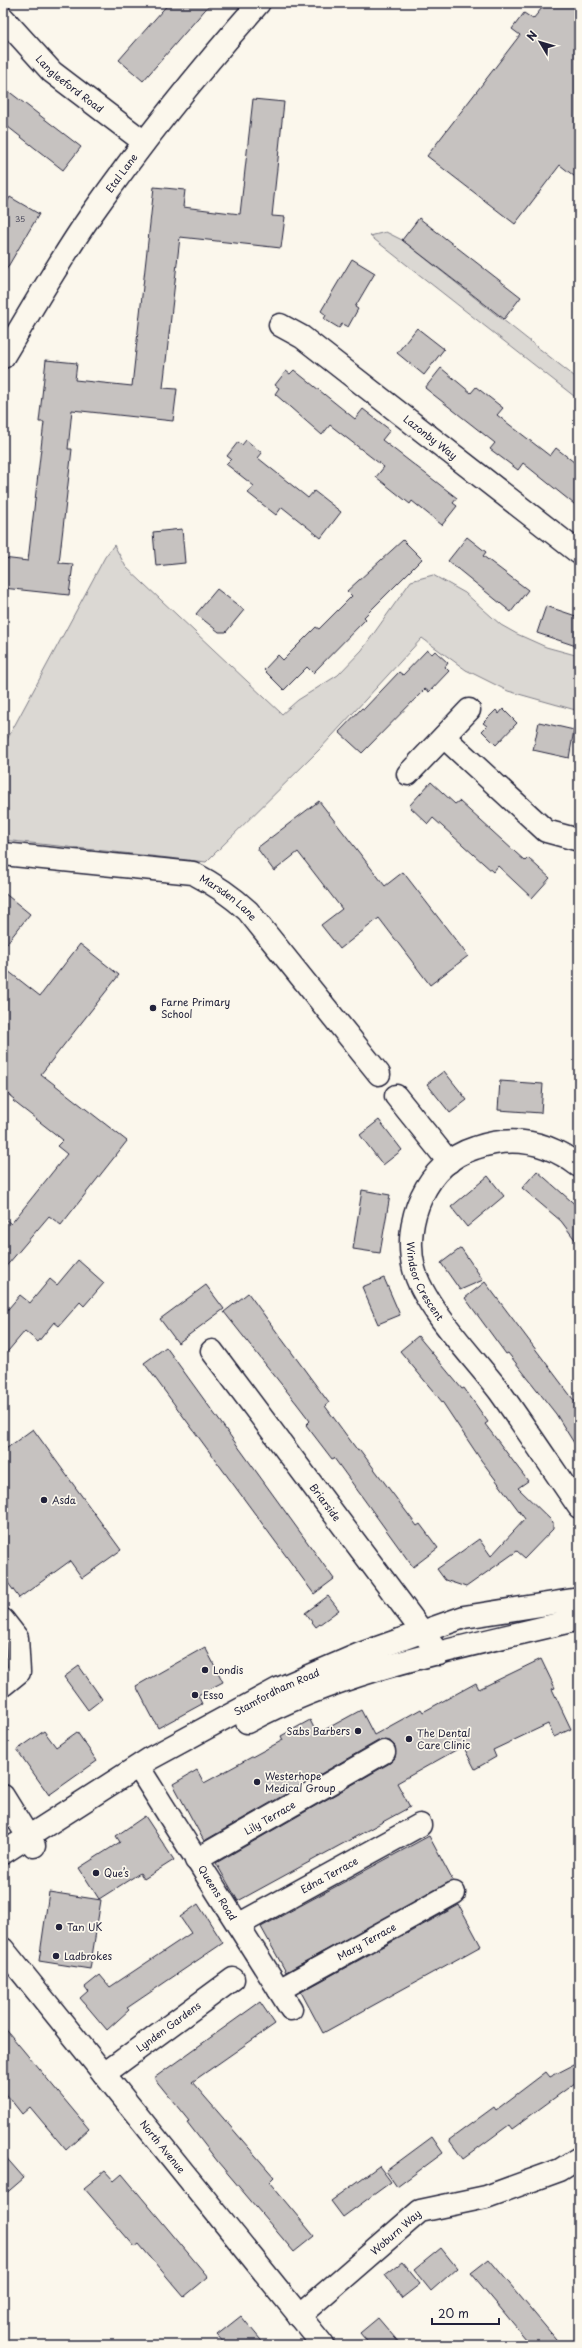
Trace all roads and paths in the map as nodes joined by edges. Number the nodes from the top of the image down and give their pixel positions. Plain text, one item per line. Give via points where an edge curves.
1 (259, 3) edge
2 (3, 18) edge
3 (144, 142) junction
4 (280, 325) dead end
5 (3, 357) edge
6 (579, 553) edge
7 (469, 710) dead end
8 (444, 737) junction
9 (408, 774) dead end
10 (579, 840) edge
11 (3, 854) edge
12 (379, 1074) dead end
13 (396, 1096) dead end
14 (449, 1162) junction
15 (579, 1166) edge
16 (212, 1351) dead end
17 (579, 1507) edge
18 (579, 1599) edge
19 (579, 1619) edge
20 (3, 1620) edge
21 (421, 1630) junction
22 (439, 1654) junction
23 (3, 1685) edge
24 (384, 1752) dead end
25 (144, 1776) junction
26 (3, 1796) edge
27 (420, 1825) dead end
28 (31, 1841) junction
29 (3, 1853) edge
30 (196, 1860) junction
31 (3, 1868) edge
32 (454, 1893) dead end
33 (238, 1925) junction
34 (3, 1949) edge
35 (233, 1979) dead end
36 (279, 1990) junction
37 (292, 2009) dead end
38 (104, 2074) junction
39 (579, 2158) edge
40 (300, 2316) junction
41 (323, 2345) edge

1 - 3 street, Etal Lane via 195,76
2 - 3 street, Langleeford Road via 52,72
3 - 5 street, Etal Lane via 65,256
4 - 6 street, Lazonby Way via 302,338
7 - 8 street
8 - 9 street
8 - 10 street via 546,831
11 - 12 street, Marsden Lane via 193,874 230,894 248,911
13 - 14 street
14 - 15 street, Windsor Crescent via 472,1148 511,1140 551,1148
14 - 17 street, Windsor Crescent via 423,1193 414,1215 410,1240 414,1269 427,1298 500,1393
16 - 21 street, Briarside
18 - 21 street, Stamfordham Road via 464,1617
19 - 22 street, Stamfordham Road
20 - 23 street via 17,1638 19,1672
21 - 22 street, Briarside
21 - 28 street, Stamfordham Road via 278,1689 151,1758
22 - 25 street, Stamfordham Road via 345,1680 289,1701
24 - 30 street, Lily Terrace
25 - 28 street, Stamfordham Road
25 - 30 street, Queens Road
26 - 28 street
27 - 33 street, Edna Terrace
28 - 29 street, Stamfordham Road
28 - 31 street, Stamfordham Road
30 - 33 street, Queens Road
32 - 36 street, Mary Terrace
33 - 36 street, Queens Road
34 - 38 street, North Avenue
35 - 38 street, Lynden Gardens
36 - 37 street, Queens Road
38 - 40 street, North Avenue
39 - 40 street, Woburn Way via 560,2170 486,2197 420,2212
40 - 41 street, North Avenue

